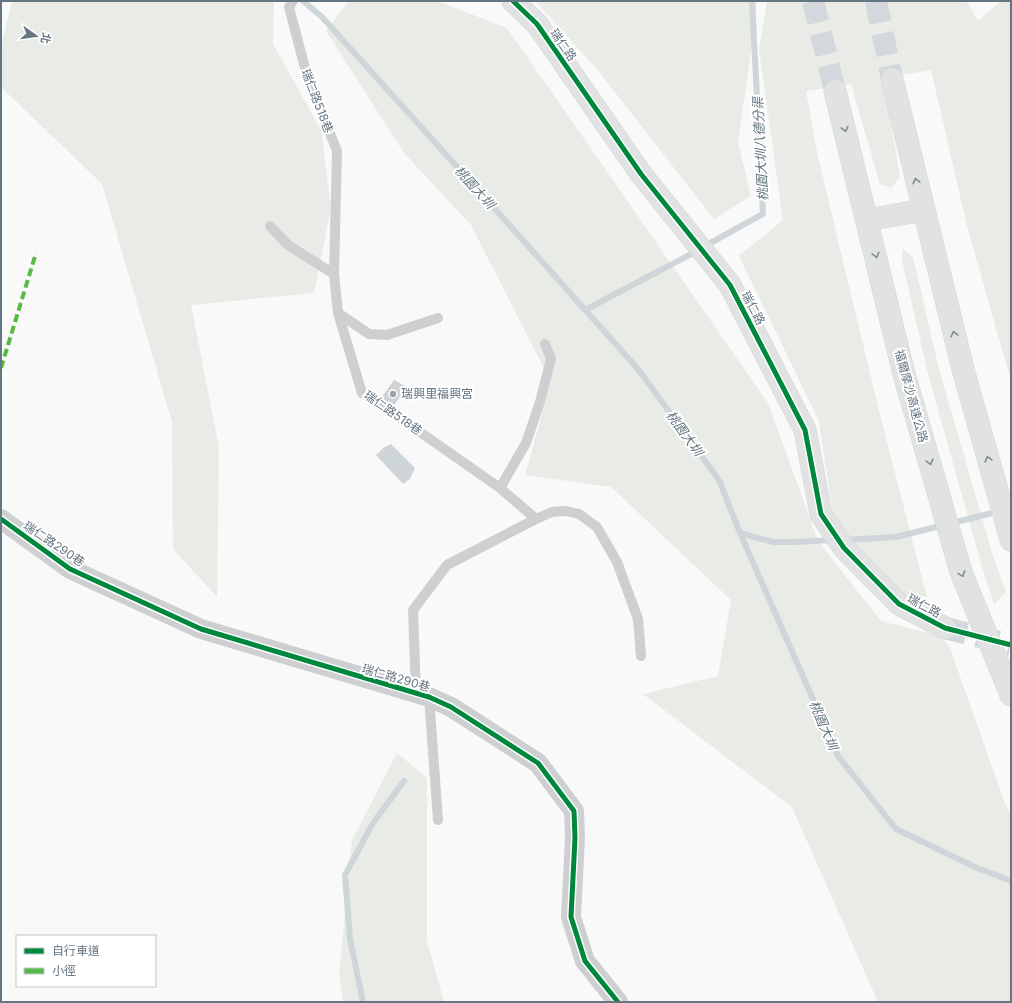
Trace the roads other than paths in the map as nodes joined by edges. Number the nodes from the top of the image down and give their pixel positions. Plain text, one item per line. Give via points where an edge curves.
1 (294, 1) edge
2 (513, 1) edge
3 (892, 79) tunnel mouth
4 (835, 91) tunnel mouth
5 (924, 210) junction
6 (867, 220) junction
7 (270, 226) dead end
8 (334, 274) junction
9 (338, 313) junction
10 (438, 318) dead end
11 (546, 344) dead end
12 (500, 488) junction
13 (1, 519) edge
14 (536, 519) junction
15 (1009, 532) edge
16 (945, 628) tunnel mouth
17 (641, 656) dead end
18 (422, 695) junction
19 (1011, 695) edge
20 (438, 820) dead end
21 (618, 1002) edge

1 - 8 lane, 瑞仁路518巷 via 289,7 306,72 337,151
2 - 16 main road, 瑞仁路 via 537,24 641,174 730,285 806,430 821,514 844,548 899,604
5 -> 3 main road
4 -> 6 main road, 福爾摩沙高速公路
5 - 6 main road
15 -> 5 main road via 963,369
6 -> 19 main road, 福爾摩沙高速公路 via 904,374 961,572
7 - 8 lane via 288,245
8 - 9 lane, 瑞仁路518巷
9 - 10 lane via 369,334 387,335
9 - 12 lane, 瑞仁路518巷 via 362,393
11 - 12 lane via 551,360 540,402 526,443
12 - 14 lane, 瑞仁路518巷
13 - 18 street, 瑞仁路290巷 via 70,569 201,629
14 - 17 lane via 552,512 566,512 579,514 597,527 617,562 638,619
14 - 18 lane via 447,565 413,610
18 - 20 lane
18 - 21 street, 瑞仁路290巷 via 451,707 538,763 574,811 575,838 570,918 585,961

